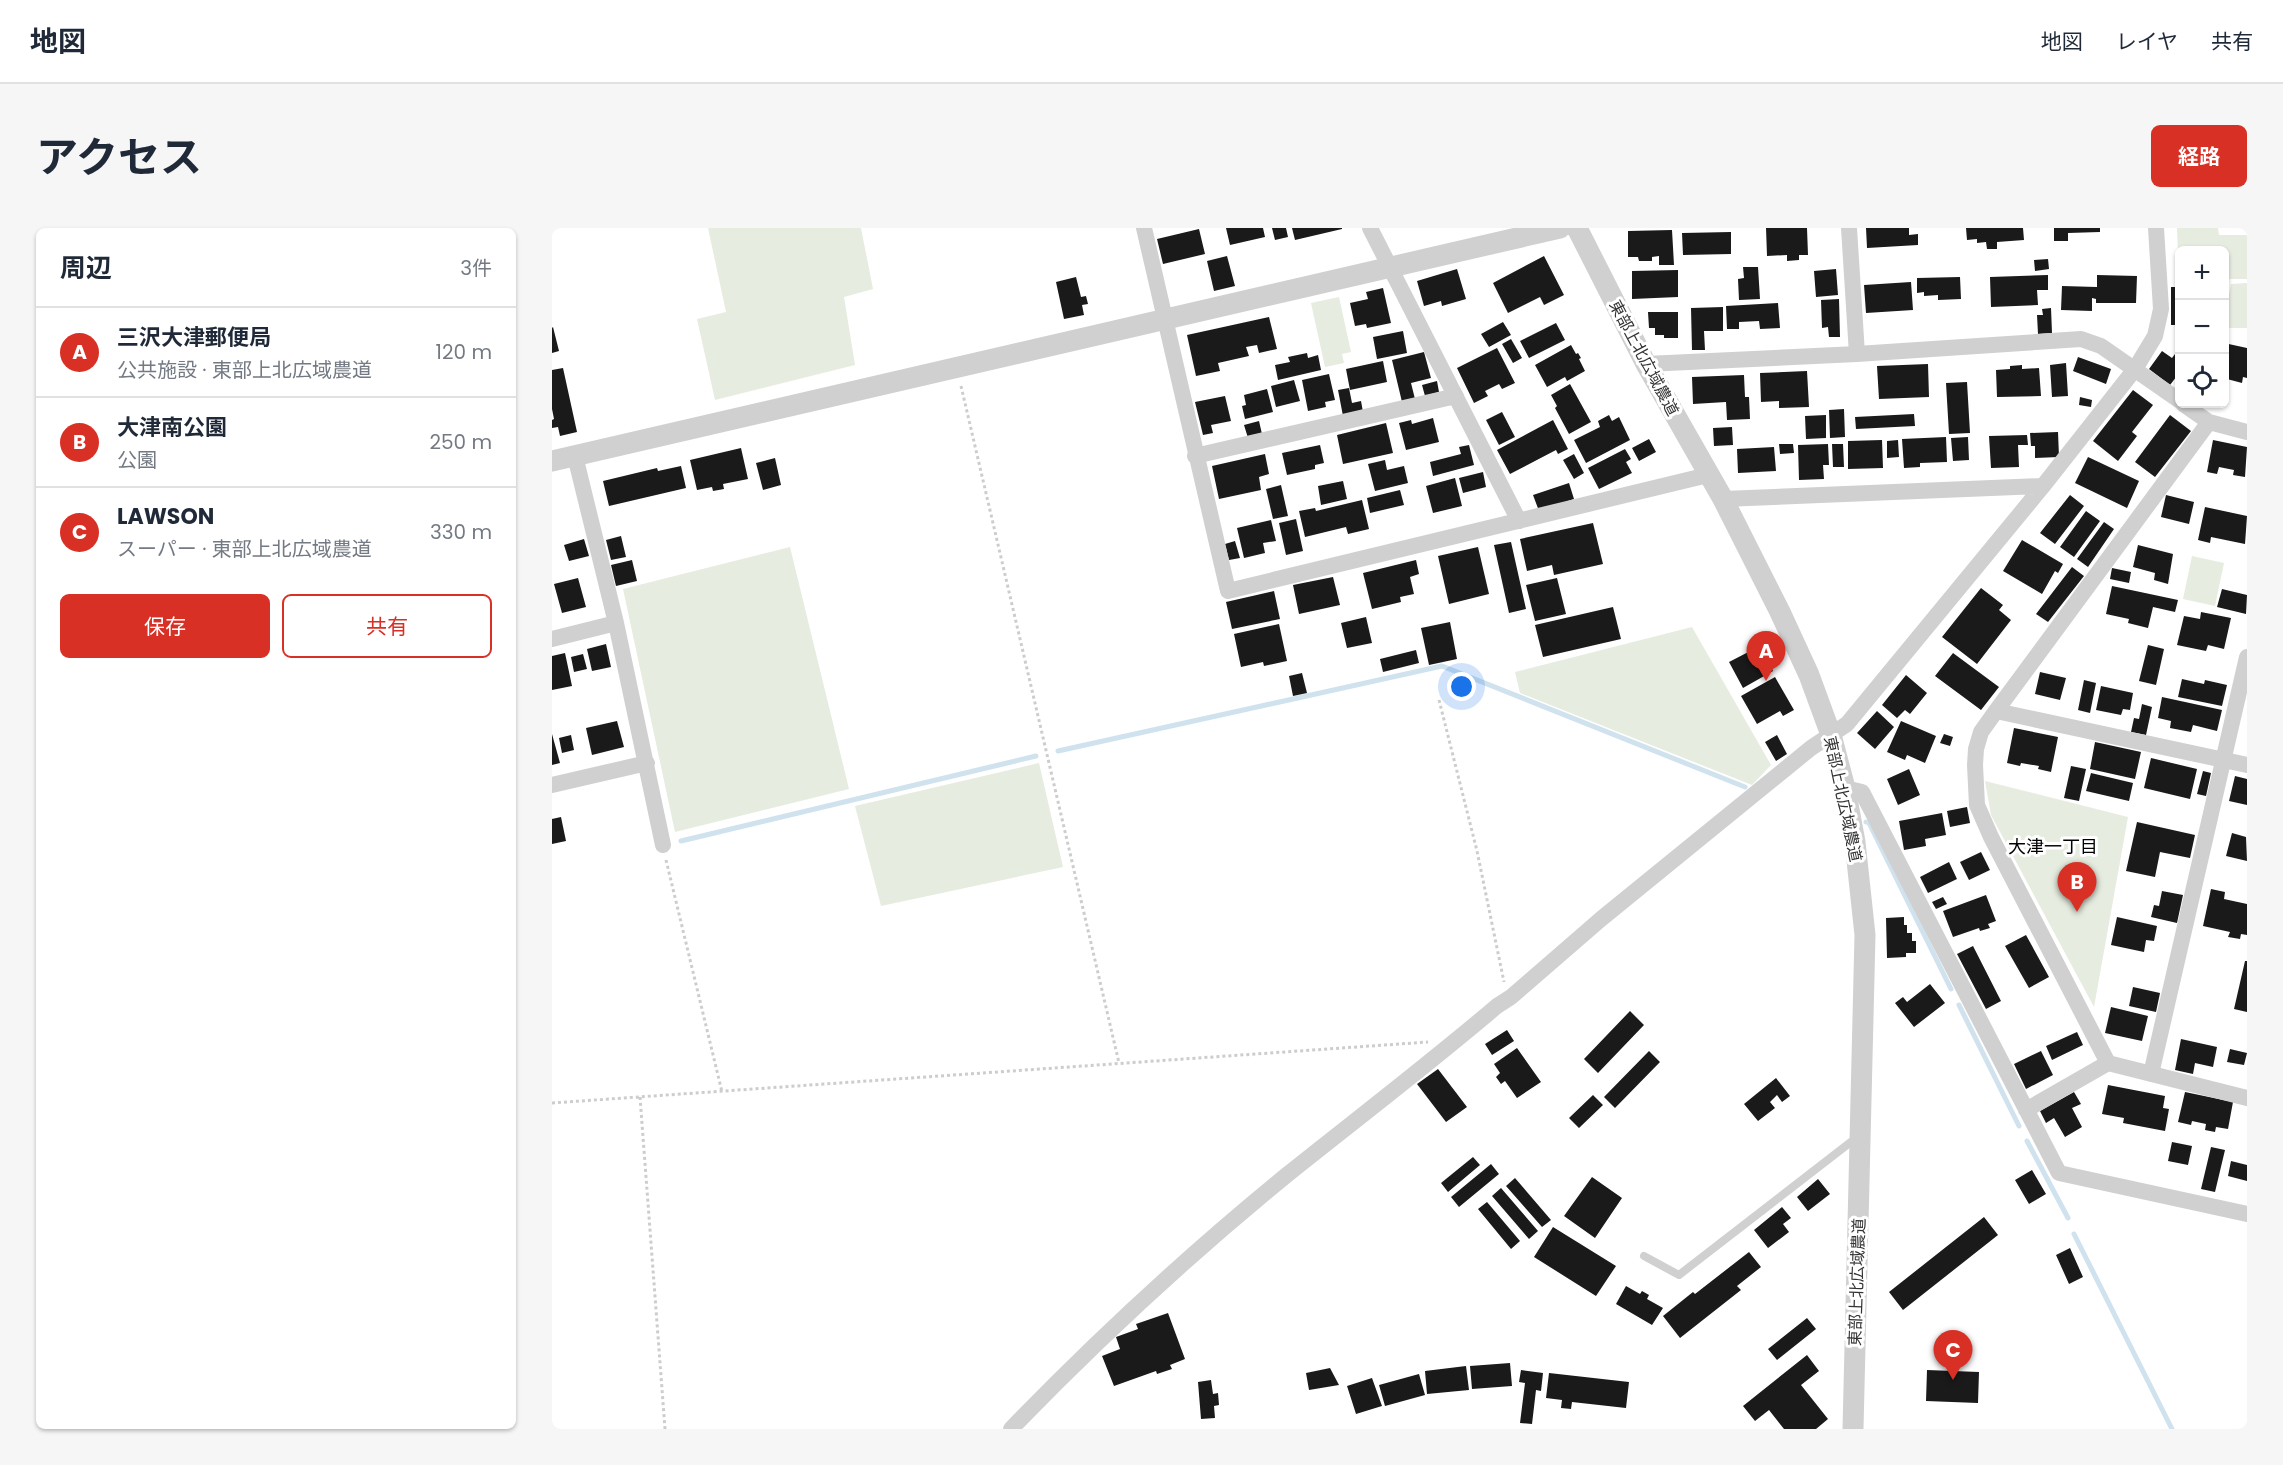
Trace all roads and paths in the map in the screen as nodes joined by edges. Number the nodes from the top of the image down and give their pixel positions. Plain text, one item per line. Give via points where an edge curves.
1 (1144, 228) edge
2 (1370, 228) edge
3 (1560, 228) edge
4 (1577, 228) edge
5 (1849, 228) edge
6 (2156, 228) edge
7 (1390, 266) junction
8 (1164, 319) junction
9 (1857, 354) junction
10 (1646, 364) junction
11 (956, 367) junction
12 (2135, 369) junction
13 (1456, 396) junction
14 (2175, 398) edge
15 (2189, 408) edge
16 (2209, 422) junction
17 (2247, 432) edge
18 (575, 456) junction
19 (1195, 456) junction
20 (552, 461) edge
21 (1708, 475) junction
22 (2043, 486) junction
23 (1723, 499) junction
24 (1519, 521) junction
25 (616, 623) junction
26 (552, 639) edge
27 (2247, 657) edge
28 (1438, 700) dead end
29 (1996, 711) junction
30 (1831, 735) junction
31 (2222, 760) junction
32 (647, 763) junction
33 (2247, 765) edge
34 (552, 785) edge
35 (1845, 788) junction
36 (663, 845) joint
37 (1510, 997) junction
38 (1456, 1040) junction
39 (1119, 1062) junction
40 (2108, 1063) junction
41 (2151, 1074) junction
42 (722, 1092) junction
43 (640, 1096) junction
44 (2247, 1098) edge
45 (552, 1103) edge
46 (2026, 1110) junction
47 (1861, 1135) junction
48 (2247, 1214) edge
49 (1644, 1256) dead end
50 (665, 1429) edge
51 (1011, 1429) edge
52 (1852, 1429) edge

1 - 8 street
2 - 7 street
3 - 7 street
4 - 10 street, 東部上北広域農道
5 - 9 street
6 - 12 street via 2160,317 2155,336
7 - 8 street
7 - 13 street
8 - 11 street
8 - 19 street
9 - 10 street
9 - 12 street via 2081,339 2101,346
10 - 21 street, 東部上北広域農道
11 - 18 street
11 - 39 path
12 - 14 street
12 - 22 street
13 - 19 street
13 - 24 street
15 - 16 street
16 - 17 street
16 - 29 street
18 - 20 street
18 - 25 street
19 - 24 street via 1228,591
21 - 23 street, 東部上北広域農道
21 - 24 street
22 - 23 street
22 - 30 street via 1847,724
23 - 30 street, 東部上北広域農道 via 1804,664
25 - 26 street
25 - 32 street
27 - 31 street
28 - 37 path via 1477,851 1503,981
29 - 31 street
29 - 40 street via 1981,732 1976,749 1977,805
30 - 35 street, 東部上北広域農道
30 - 37 street
31 - 33 street
31 - 41 street
32 - 34 street
32 - 36 street
35 - 46 street via 1862,792
35 - 47 street, 東部上北広域農道 via 1865,935
36 - 42 path
37 - 38 street
38 - 39 path
38 - 51 street via 1177,1269
39 - 42 path
40 - 41 street
40 - 46 street
41 - 44 street
42 - 43 path
43 - 45 path
43 - 50 path
46 - 48 street via 2059,1173
47 - 49 lane via 1679,1275
47 - 52 street, 東部上北広域農道

